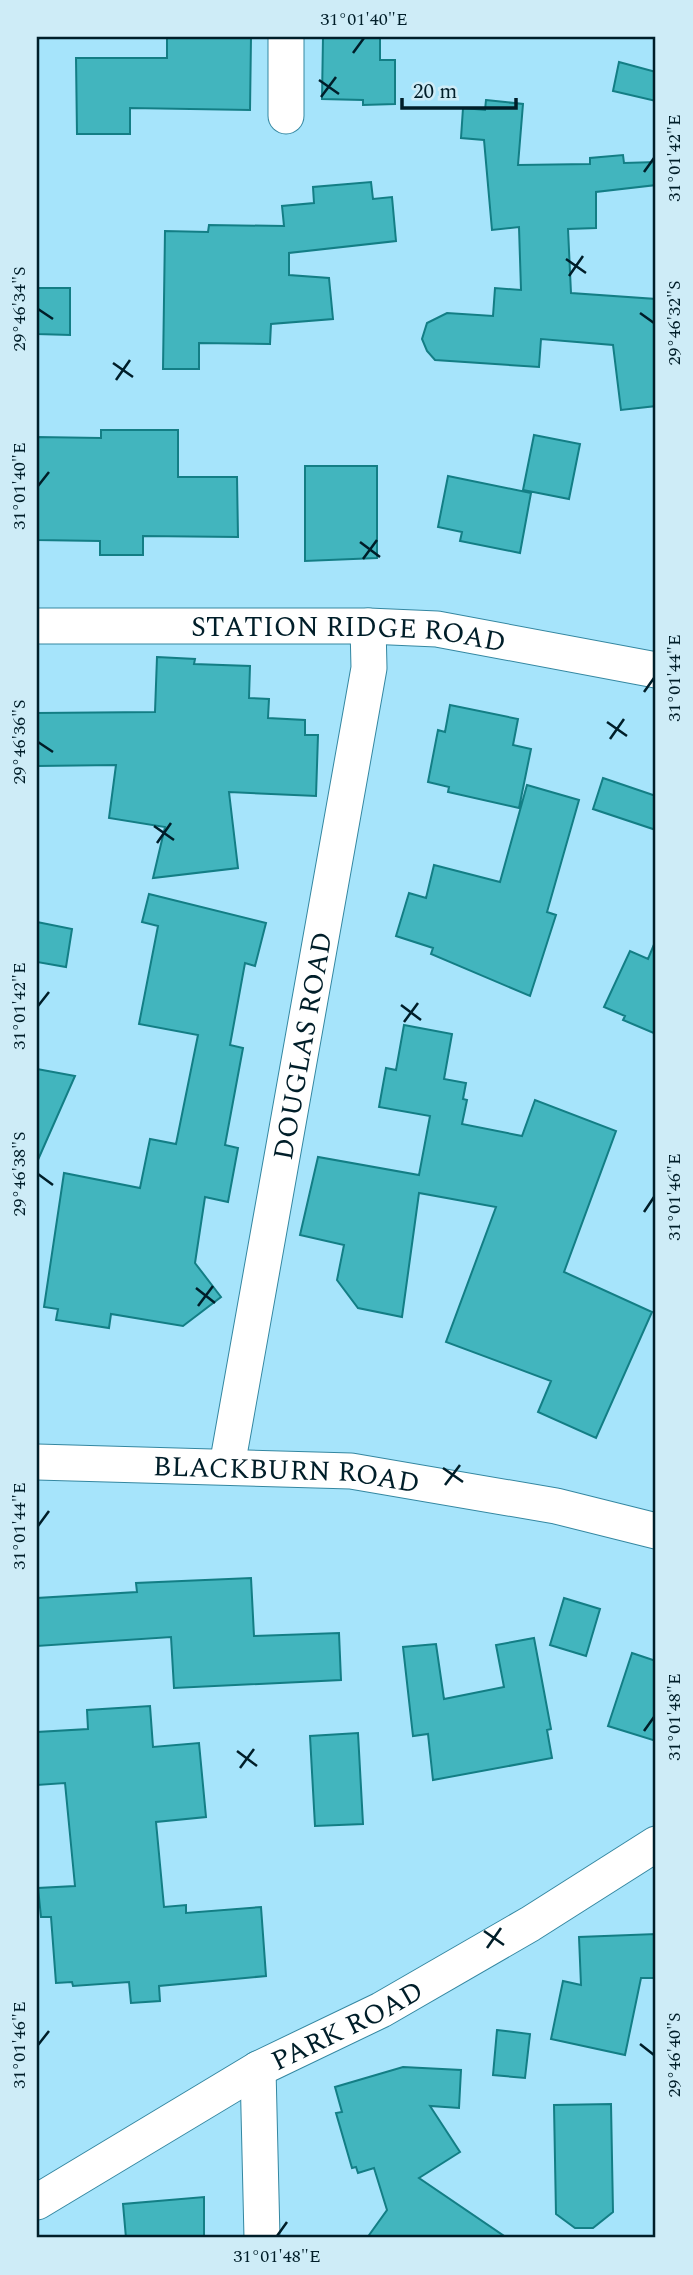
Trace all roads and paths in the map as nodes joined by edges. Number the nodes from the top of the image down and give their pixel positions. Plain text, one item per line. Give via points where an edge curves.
1 (286, 37) edge
2 (286, 116) dead end
3 (37, 626) edge
4 (368, 626) junction
5 (656, 670) edge
6 (37, 1462) edge
7 (227, 1466) junction
8 (656, 1531) edge
9 (656, 1844) edge
10 (258, 2069) junction
11 (37, 2202) edge
12 (262, 2238) edge

1 - 2 street
3 - 4 street, STATION RIDGE ROAD
4 - 5 street, STATION RIDGE ROAD via 437,629
4 - 7 street, DOUGLAS ROAD via 369,668
6 - 7 street, BLACKBURN ROAD
7 - 8 street, BLACKBURN ROAD via 351,1471 555,1506
9 - 10 street, PARK ROAD via 381,2010
10 - 11 street, PARK ROAD
10 - 12 street

